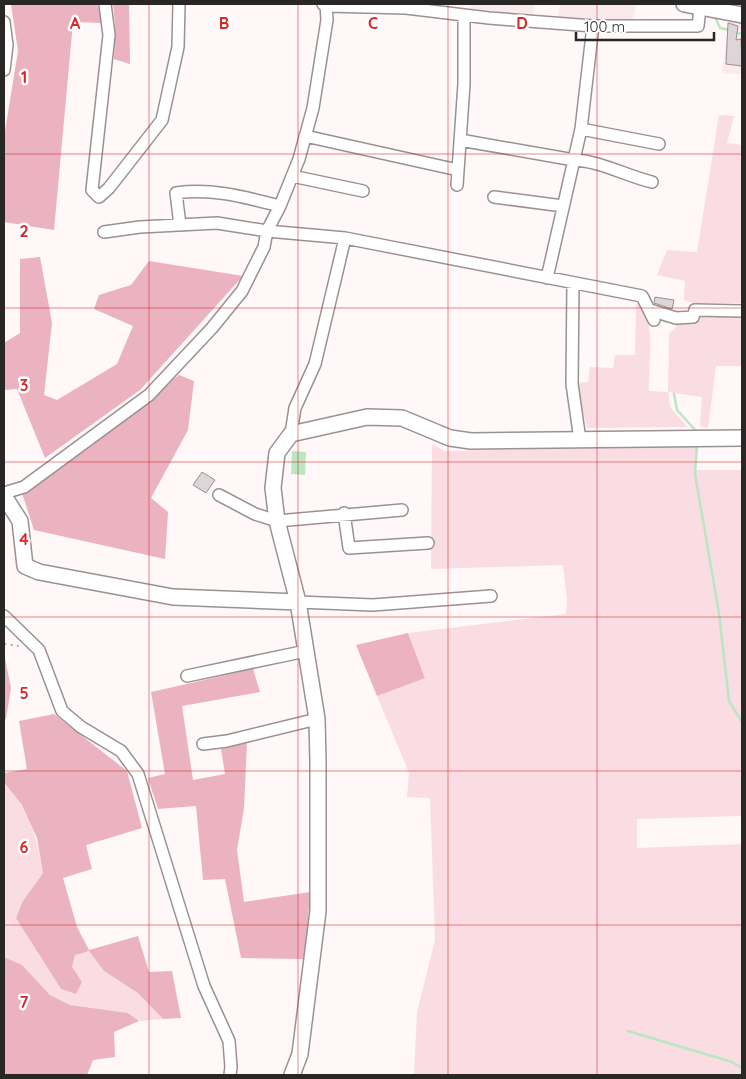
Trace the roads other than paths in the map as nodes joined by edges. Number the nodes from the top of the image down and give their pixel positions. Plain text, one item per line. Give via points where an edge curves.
1 (105, 4) edge
2 (179, 4) edge
3 (325, 4) edge
4 (684, 4) edge
5 (700, 8) junction
6 (742, 15) edge
7 (464, 16) junction
8 (4, 22) edge
9 (593, 26) junction
10 (4, 70) edge
11 (581, 129) junction
12 (305, 136) junction
13 (460, 140) junction
14 (659, 144) dead end
15 (574, 160) junction
16 (458, 170) junction
17 (292, 176) junction
18 (652, 182) dead end
19 (457, 184) dead end
20 (362, 191) dead end
21 (494, 197) dead end
22 (280, 206) junction
23 (563, 206) junction
24 (180, 225) junction
25 (267, 231) junction
26 (104, 232) dead end
27 (345, 238) junction
28 (547, 278) junction
29 (573, 283) junction
30 (742, 312) edge
31 (291, 434) junction
32 (742, 438) edge
33 (580, 440) junction
34 (4, 494) edge
35 (220, 495) dead end
36 (402, 510) dead end
37 (344, 514) junction
38 (277, 521) junction
39 (428, 544) dead end
40 (491, 596) dead end
41 (298, 602) junction
42 (4, 616) edge
43 (306, 651) junction
44 (187, 676) dead end
45 (317, 719) junction
46 (203, 744) dead end
47 (230, 1075) edge
48 (292, 1075) edge

1 - 2 street via 109,35 92,190 99,197 162,120 178,47
3 - 7 street via 406,8
3 - 12 street via 327,20 313,108
4 - 5 street
5 - 6 street
5 - 9 street via 698,26
7 - 9 street
7 - 13 street
8 - 10 street via 7,45
9 - 11 street
11 - 14 street
11 - 15 street
12 - 16 street
12 - 17 street
13 - 15 street
13 - 16 street
15 - 18 street via 590,161 629,177
15 - 23 street
16 - 19 street
17 - 20 street
17 - 22 street
21 - 23 street
22 - 24 street via 222,192 176,193
22 - 25 street
23 - 28 street
24 - 25 street via 217,224
24 - 26 street via 140,226
25 - 27 street
25 - 34 street via 264,247 242,291 149,395 24,487
27 - 28 street
27 - 31 street via 315,364 295,408
28 - 29 street
29 - 30 street via 642,296 652,315 676,318 693,317 695,310
29 - 33 street via 572,384
31 - 33 street via 367,417 402,418 450,438 471,441
31 - 38 street via 277,453 273,488
32 - 33 street
34 - 41 street via 20,521 25,566 39,572 173,598
35 - 38 street via 255,514
36 - 37 street
37 - 38 street
37 - 39 street via 349,548
38 - 41 street
40 - 41 street via 373,605
41 - 43 street
42 - 47 street via 39,650 62,711 81,727 121,751 138,774 204,986 229,1041
43 - 44 street
43 - 45 street
45 - 46 street
45 - 48 street via 318,911 300,1054

